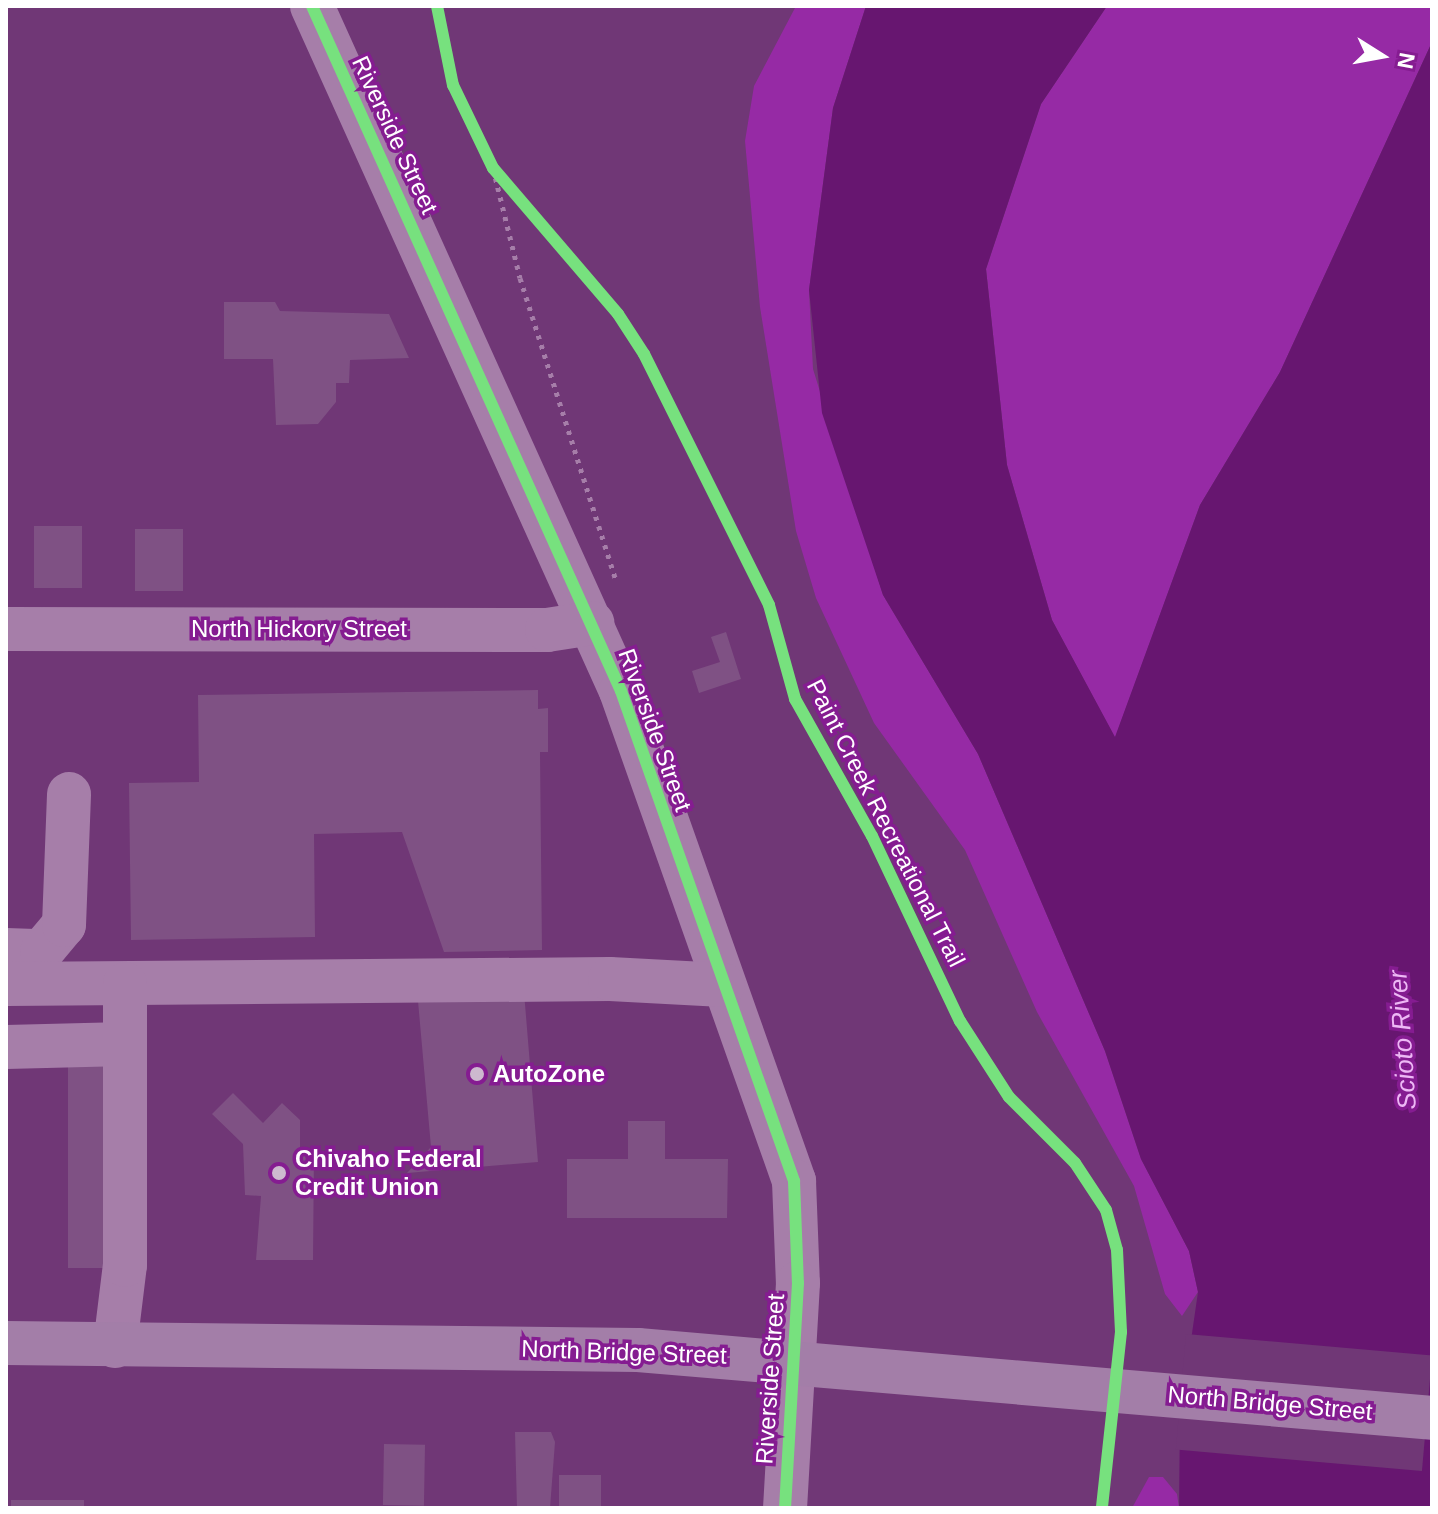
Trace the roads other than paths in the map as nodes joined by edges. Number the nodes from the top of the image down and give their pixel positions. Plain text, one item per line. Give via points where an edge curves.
1 (312, 6) edge
2 (605, 606) junction
3 (6, 629) edge
4 (69, 794) dead end
5 (6, 950) edge
6 (6, 984) edge
7 (125, 984) junction
8 (723, 985) junction
9 (125, 1044) junction
10 (6, 1047) edge
11 (6, 1343) edge
12 (115, 1346) junction
13 (793, 1360) junction
14 (1432, 1418) edge
15 (785, 1508) edge

1 - 2 street, Riverside Street
2 - 3 street, North Hickory Street via 547,630
2 - 8 street, Riverside Street
4 - 5 street via 64,925 42,951
6 - 7 street
7 - 8 street via 610,979
7 - 9 street
8 - 13 street, Riverside Street via 794,1181 798,1283
9 - 10 street
9 - 12 street via 125,1265
11 - 12 main road, North Bridge Street
12 - 13 main road, North Bridge Street via 638,1350
13 - 14 main road, North Bridge Street
13 - 15 street, Riverside Street

